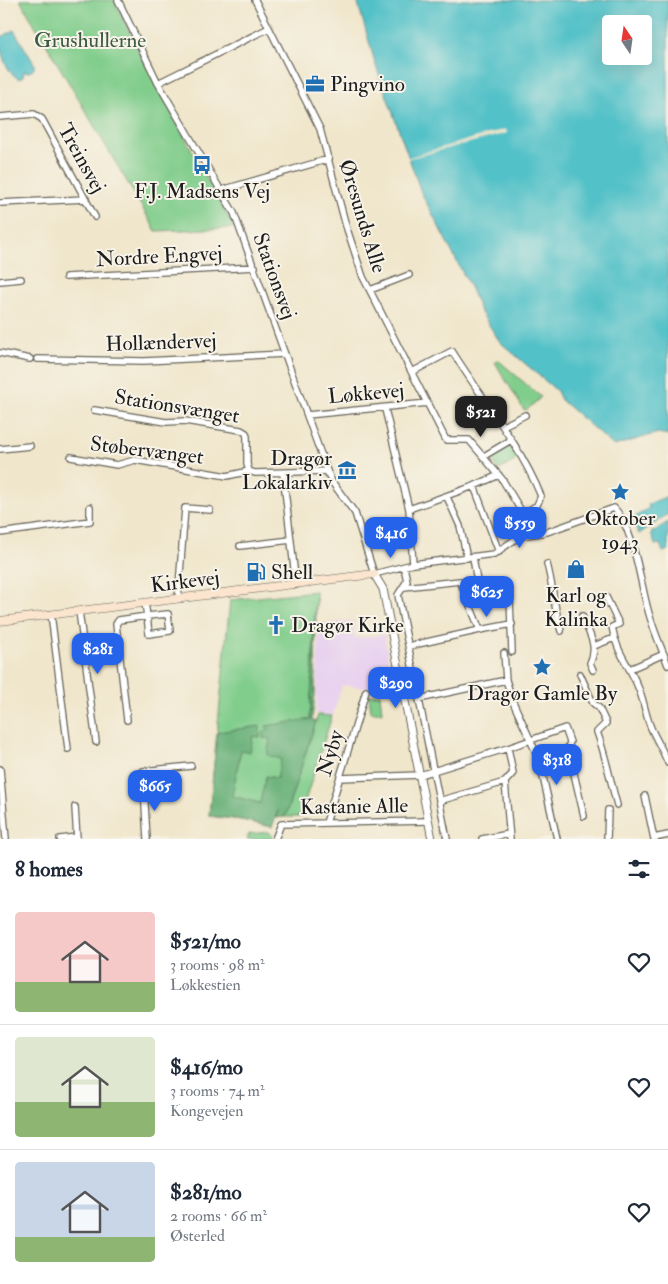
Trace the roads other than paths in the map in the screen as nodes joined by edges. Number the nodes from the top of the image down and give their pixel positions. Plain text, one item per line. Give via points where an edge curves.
1 (118, 0) edge
2 (255, 0) edge
3 (269, 28) junction
4 (158, 83) junction
5 (0, 117) edge
6 (329, 159) junction
7 (222, 190) junction
8 (86, 199) junction
9 (0, 203) edge
10 (95, 216) dead end
11 (255, 267) junction
12 (409, 274) dead end
13 (66, 277) dead end
14 (0, 280) edge
15 (21, 280) dead end
16 (370, 290) junction
17 (0, 353) edge
18 (285, 354) junction
19 (30, 359) dead end
20 (37, 359) dead end
21 (412, 372) junction
22 (428, 403) junction
23 (385, 409) junction
24 (94, 410) dead end
25 (307, 415) junction
26 (525, 415) dead end
27 (503, 426) junction
28 (511, 440) junction
29 (30, 446) dead end
30 (0, 449) edge
31 (71, 456) dead end
32 (484, 456) junction
33 (249, 471) junction
34 (327, 471) junction
35 (283, 473) junction
36 (499, 475) junction
37 (474, 486) junction
38 (447, 497) junction
39 (90, 507) dead end
40 (409, 509) junction
41 (210, 510) dead end
42 (0, 533) edge
43 (291, 540) junction
44 (240, 546) dead end
45 (499, 552) junction
46 (470, 558) junction
47 (413, 564) junction
48 (547, 564) dead end
49 (404, 567) junction
50 (374, 574) junction
51 (296, 585) junction
52 (404, 587) junction
53 (606, 597) dead end
54 (178, 599) junction
55 (145, 604) junction
56 (79, 611) junction
57 (51, 614) junction
58 (147, 616) junction
59 (582, 616) dead end
60 (0, 621) edge
61 (512, 624) junction
62 (480, 630) junction
63 (561, 630) dead end
64 (614, 638) junction
65 (409, 646) junction
66 (594, 646) junction
67 (512, 652) dead end
68 (504, 653) dead end
69 (664, 654) junction
70 (668, 665) edge
71 (630, 669) junction
72 (593, 670) dead end
73 (580, 674) dead end
74 (506, 680) junction
75 (366, 691) dead end
76 (420, 699) junction
77 (127, 720) dead end
78 (530, 740) junction
79 (96, 742) dead end
80 (508, 748) junction
81 (68, 749) dead end
82 (668, 763) edge
83 (191, 766) dead end
84 (0, 769) edge
85 (433, 771) junction
86 (420, 775) junction
87 (340, 778) junction
88 (505, 782) junction
89 (645, 796) dead end
90 (439, 801) junction
91 (617, 805) dead end
92 (75, 808) dead end
93 (608, 810) dead end
94 (584, 816) dead end
95 (428, 821) junction
96 (326, 823) junction
97 (668, 835) edge
98 (510, 836) edge
99 (77, 838) edge
100 (654, 838) edge
101 (6, 839) edge
102 (60, 839) edge
103 (146, 839) edge
104 (275, 839) edge
105 (432, 839) edge
106 (447, 839) edge
107 (482, 839) edge
108 (557, 839) edge
109 (607, 839) edge

1 - 4 street, Stationsvej
2 - 3 street, Øresunds Alle
3 - 4 street
3 - 6 street, Øresunds Alle via 315,118
4 - 7 street, Stationsvej
5 - 8 street, Treinsvej via 38,116
6 - 7 street
6 - 16 street, Øresunds Alle via 357,260
7 - 11 street, Stationsvej
8 - 9 street
8 - 10 street, Treinsvej
11 - 13 street, Nordre Engvej
11 - 18 street, Stationsvej
12 - 16 street
14 - 15 street
16 - 21 street, Øresunds Alle
17 - 19 street
18 - 20 street, Hollændervej via 144,362
18 - 25 street, Stationsvej
21 - 22 street, Øresunds Alle
21 - 27 street via 452,350
22 - 23 street, Løkkevej
22 - 32 street, Øresunds Alle via 446,440 468,440
23 - 25 street, Løkkevej
23 - 40 street
24 - 33 street, Stationsvænget via 241,430 247,437
25 - 34 street, Stationsvej
26 - 27 street
27 - 28 street
28 - 32 street
28 - 36 street via 532,473 540,499 523,514
29 - 30 street
31 - 33 street, Støbervænget via 118,464 135,460 227,476
32 - 36 street
33 - 35 street, Støbervænget
34 - 35 street, Støbervænget
34 - 50 street, Stationsvej via 355,514
35 - 43 street
36 - 37 street
37 - 38 street
37 - 45 street
38 - 40 street
38 - 46 street
39 - 42 street via 90,522
40 - 47 street
41 - 54 street via 185,508
43 - 44 street
43 - 51 street
45 - 46 street
45 - 69 street via 520,536 576,522 614,508 621,514 630,540
46 - 47 street
46 - 61 street via 477,582 489,601 510,599
47 - 49 street
48 - 63 street
49 - 50 street
49 - 52 street via 407,581
50 - 51 main road, Kirkevej
50 - 86 street via 383,589
51 - 54 main road, Kirkevej
52 - 62 street via 460,581
52 - 65 street via 398,595
53 - 64 street via 619,624 612,628
54 - 55 main road, Kirkevej
55 - 56 main road, Kirkevej
55 - 58 street
56 - 57 main road, Kirkevej
56 - 79 street
57 - 60 main road, Kirkevej
57 - 81 street
58 - 58 street via 149,634 170,631 168,614
58 - 77 street via 119,620 116,624
59 - 66 street
61 - 62 street
61 - 67 street
62 - 65 street
64 - 66 street
64 - 71 street via 623,661
65 - 76 street
66 - 72 street via 590,663
68 - 74 street
69 - 70 street
69 - 71 street
71 - 82 street
73 - 91 street via 606,724 597,732
74 - 76 street
74 - 78 street
75 - 87 street, Nyby
76 - 85 street
78 - 80 street
78 - 94 street via 565,728
78 - 108 street via 541,767
80 - 85 street
80 - 88 street via 513,773
83 - 103 street via 143,771
84 - 101 street
85 - 86 street
85 - 90 street
86 - 87 street
86 - 95 street
87 - 96 street, Nyby
88 - 90 street
88 - 98 street
89 - 100 street
90 - 106 street
92 - 99 street
93 - 109 street
95 - 96 street, Kastanie Alle
95 - 105 street
96 - 104 street, Kastanie Alle via 281,824
97 - 100 street
98 - 107 street
99 - 102 street

